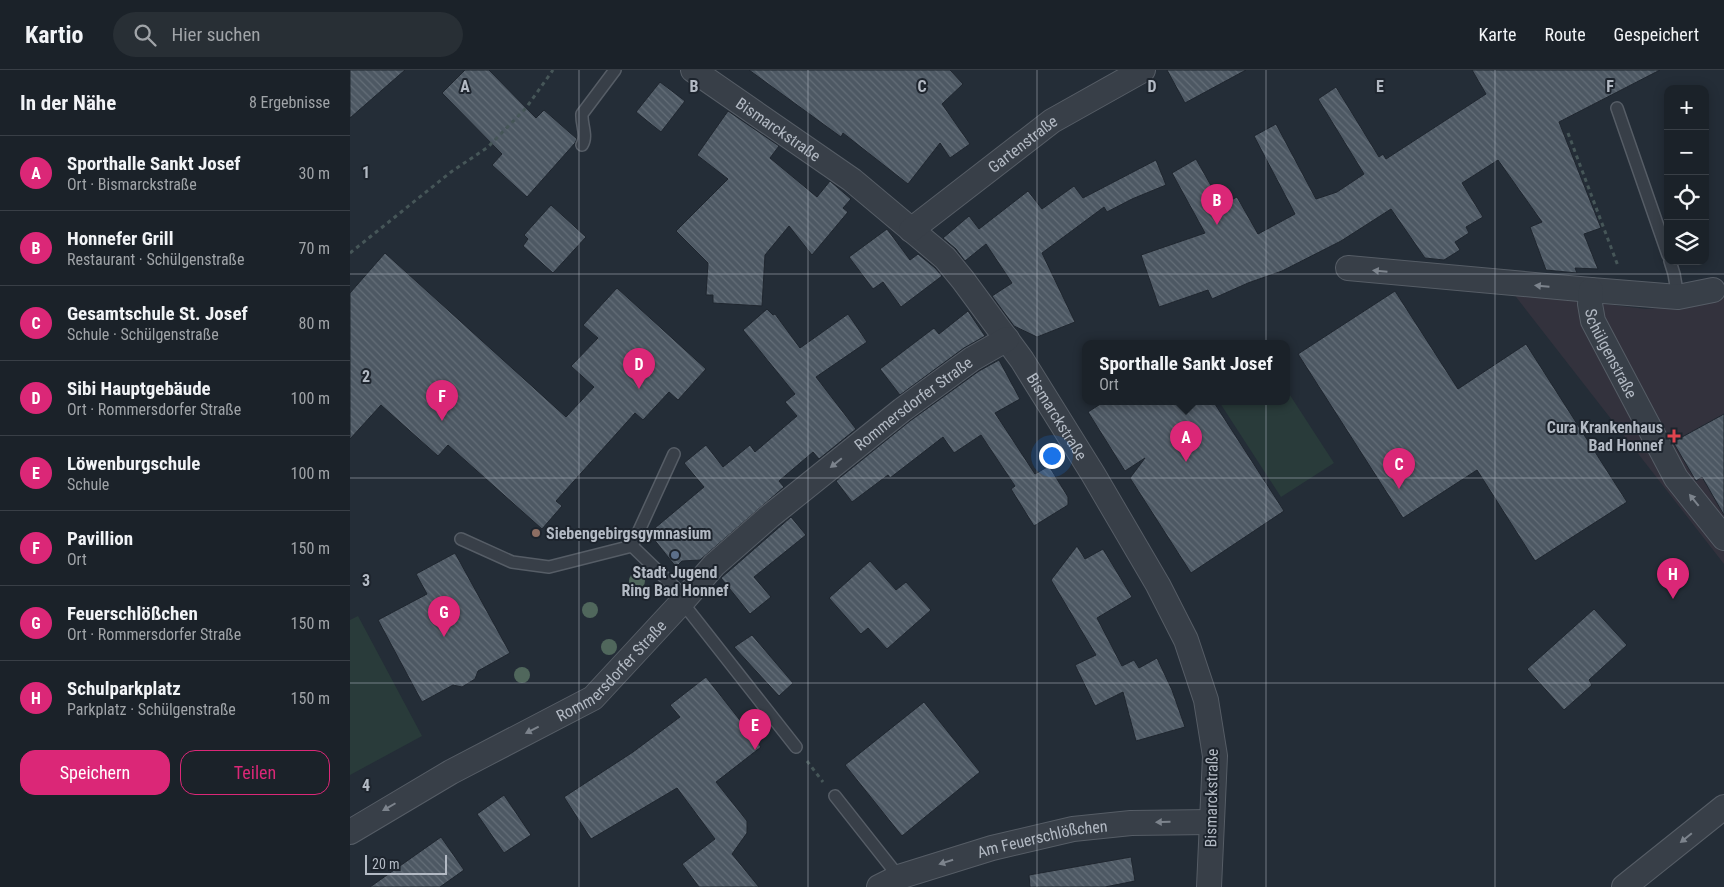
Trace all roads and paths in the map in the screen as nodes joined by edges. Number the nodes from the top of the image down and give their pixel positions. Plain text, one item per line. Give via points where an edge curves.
1 (554, 70) edge
2 (615, 70) edge
3 (693, 70) edge
4 (1143, 70) edge
5 (1618, 108) dead end
6 (1568, 133) dead end
7 (582, 145) dead end
8 (910, 230) junction
9 (1664, 243) edge
10 (350, 253) edge
11 (1671, 265) edge
12 (1348, 268) dead end
13 (1591, 290) junction
14 (1713, 290) dead end
15 (1627, 293) junction
16 (1678, 297) junction
17 (1007, 339) junction
18 (674, 454) dead end
19 (1724, 537) edge
20 (461, 539) dead end
21 (632, 546) junction
22 (684, 600) junction
23 (796, 747) joint
24 (835, 796) joint
25 (1724, 807) edge
26 (1211, 822) junction
27 (350, 832) edge
28 (889, 882) edge
29 (1209, 887) edge
30 (1624, 887) edge

1 - 10 path via 526,108 488,147 450,172
2 - 7 lane via 582,114 585,139
3 - 8 street, Bismarckstraße via 852,180
4 - 8 street, Gartenstraße via 1052,121
5 - 9 lane
6 - 15 path
8 - 17 street, Bismarckstraße via 944,258 964,280
11 - 16 lane
13 -> 12 street, Schülgenstraße
13 - 15 street, Schülgenstraße
19 -> 13 street, Schülgenstraße via 1676,478 1593,321
14 - 16 street, Schülgenstraße
15 - 16 street, Schülgenstraße
17 -> 22 street, Rommersdorfer Straße via 972,359 902,410 809,485 714,565
17 - 26 street, Bismarckstraße via 1098,482 1186,640 1206,700 1215,756
18 - 21 lane
20 - 21 lane via 512,562 549,567
21 - 22 lane
22 - 23 lane
22 -> 27 street, Rommersdorfer Straße via 593,698 451,772
23 - 24 path
24 - 28 lane
25 -> 30 street
26 -> 28 street, Am Feuerschlößchen via 1131,823 1073,829 992,848
26 - 29 street, Bismarckstraße

